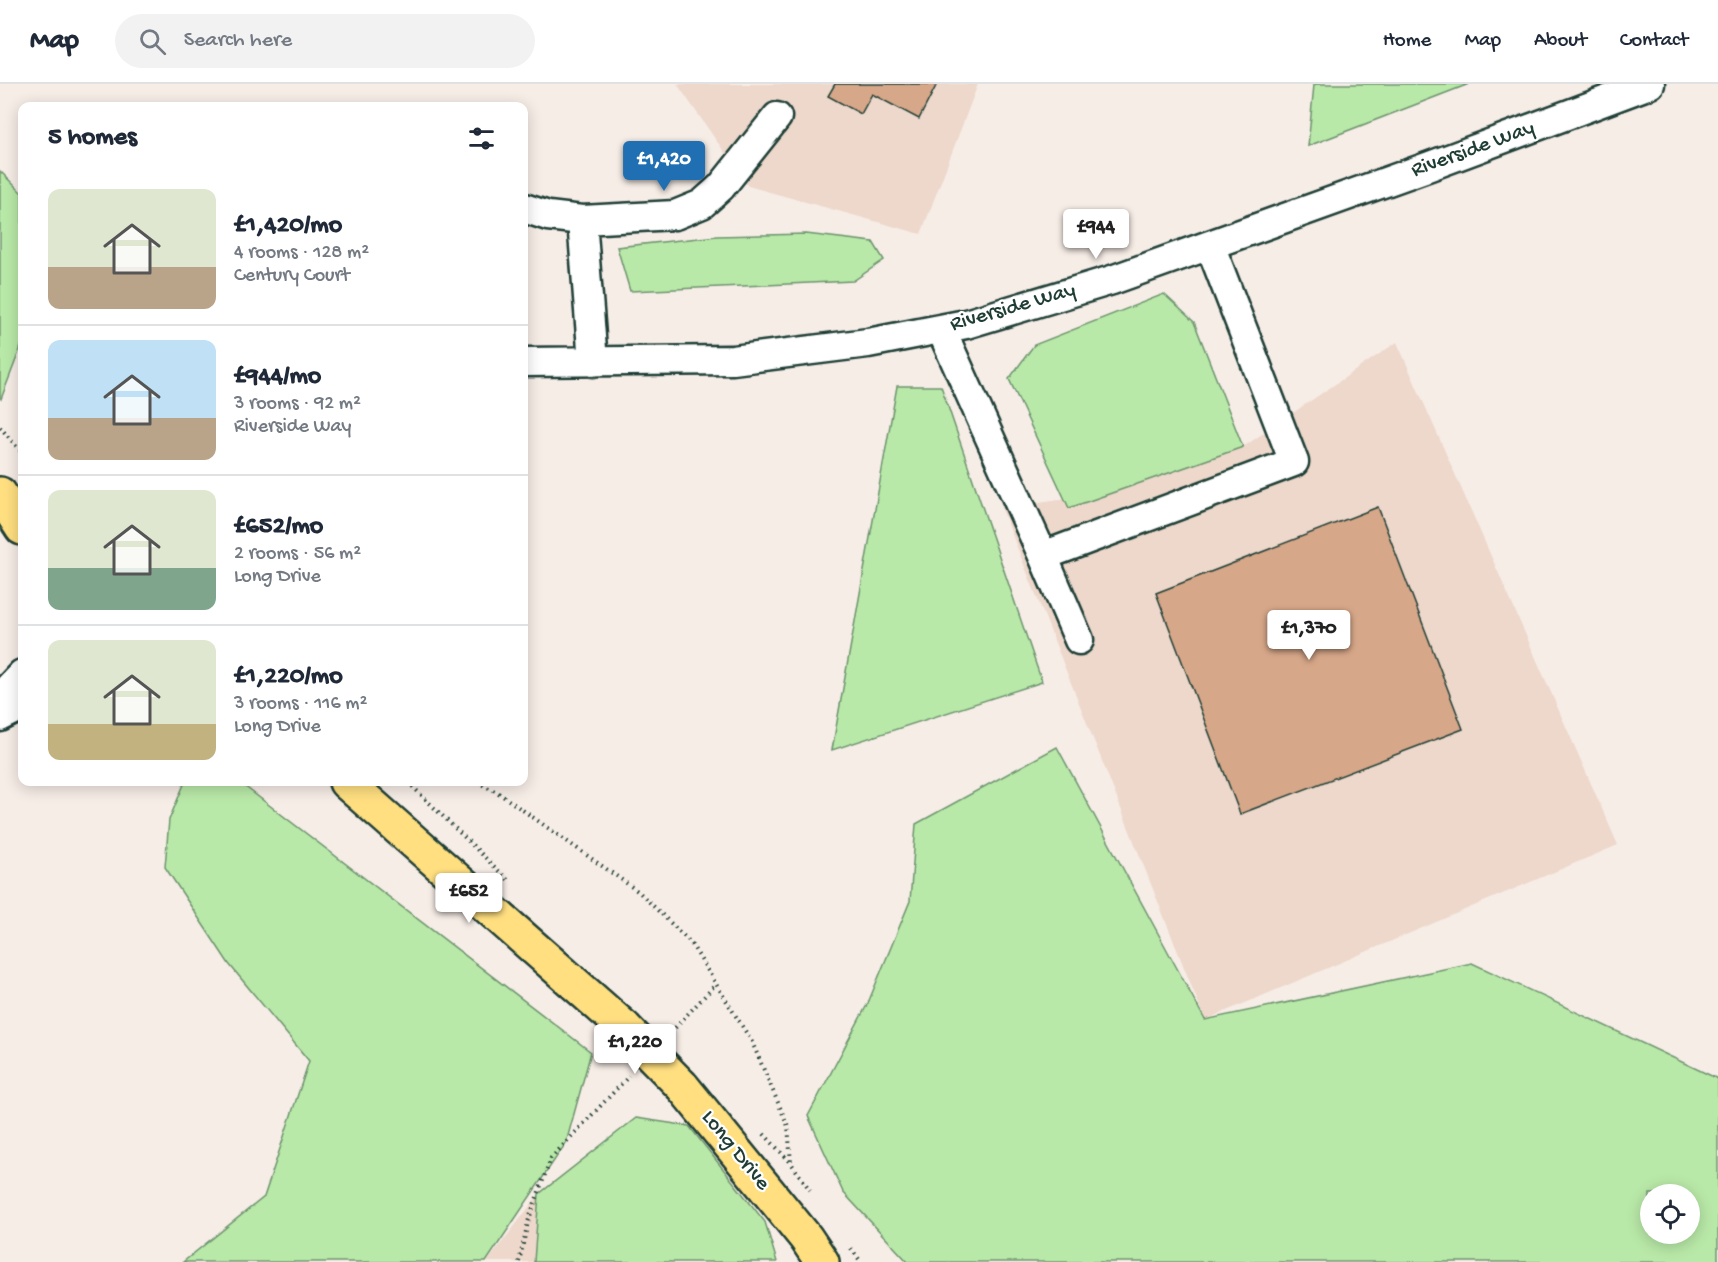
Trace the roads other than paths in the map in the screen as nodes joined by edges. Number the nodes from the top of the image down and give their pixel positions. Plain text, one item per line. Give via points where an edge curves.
1 (1650, 84) edge
2 (777, 117) dead end
3 (528, 209) edge
4 (582, 220) junction
5 (1210, 245) junction
6 (941, 329) junction
7 (528, 362) edge
8 (593, 362) junction
9 (0, 470) edge
10 (18, 486) edge
11 (0, 494) edge
12 (18, 522) edge
13 (1043, 556) junction
14 (1079, 640) dead end
15 (18, 678) edge
16 (0, 697) edge
17 (18, 708) edge
18 (0, 717) edge
19 (351, 786) edge
20 (822, 1262) edge

1 - 5 street, Riverside Way
2 - 4 street via 721,187 702,204 675,215
3 - 4 street
4 - 8 street
5 - 6 street, Riverside Way via 1112,280
5 - 13 street via 1294,462
6 - 8 street, Riverside Way via 868,344 733,360
6 - 13 street
7 - 8 street, Riverside Way
9 - 10 main road
11 - 12 main road
13 - 14 street
15 - 16 street
17 - 18 street
19 - 20 main road, Long Drive, bridge via 625,1028 682,1086

